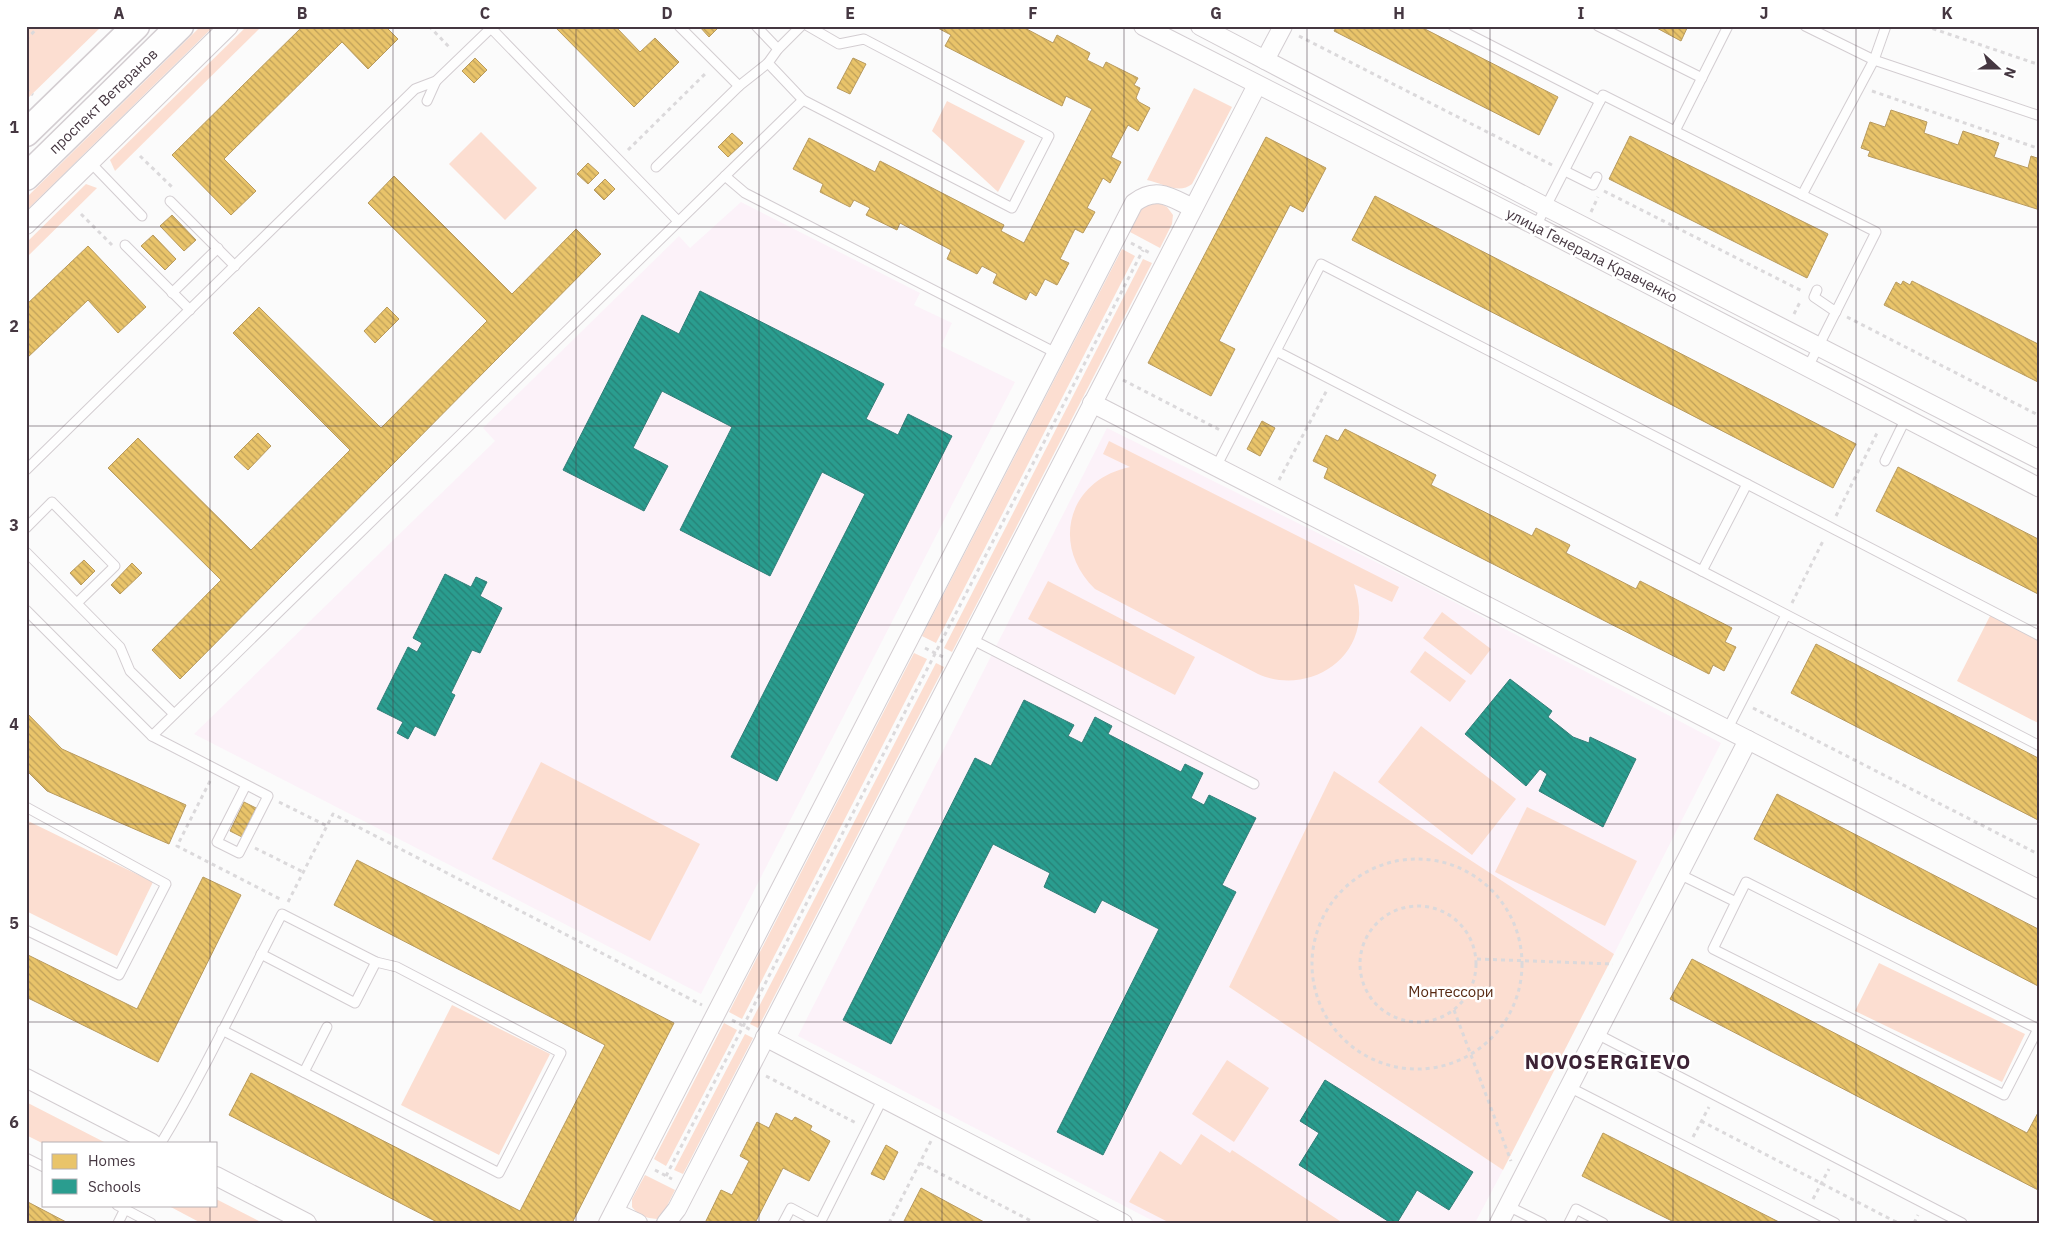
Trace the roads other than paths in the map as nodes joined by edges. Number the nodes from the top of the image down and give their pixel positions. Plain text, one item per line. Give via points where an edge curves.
1 (136, 26) edge
2 (180, 26) edge
3 (229, 26) edge
4 (679, 26) edge
5 (756, 26) edge
6 (801, 26) edge
7 (808, 26) edge
8 (1143, 26) edge
9 (1200, 26) edge
10 (1283, 26) edge
11 (1453, 26) edge
12 (1598, 26) edge
13 (1728, 26) edge
14 (1805, 26) edge
15 (1886, 26) edge
16 (490, 27) edge
17 (1823, 30) edge
18 (778, 49) junction
19 (1265, 60) junction
20 (1874, 60) junction
21 (768, 63) junction
22 (1702, 78) junction
23 (436, 81) junction
24 (1257, 85) junction
25 (739, 86) junction
26 (803, 100) junction
27 (426, 101) dead end
28 (1600, 101) junction
29 (2040, 116) edge
30 (1675, 131) junction
31 (26, 133) edge
32 (90, 162) junction
33 (656, 167) dead end
34 (1565, 171) junction
35 (725, 176) junction
36 (26, 177) edge
37 (1595, 181) road end
38 (1802, 195) junction
39 (170, 202) dead end
40 (1546, 207) junction
41 (1193, 208) junction
42 (142, 216) dead end
43 (678, 221) junction
44 (26, 225) edge
45 (1536, 226) junction
46 (125, 245) dead end
47 (218, 248) junction
48 (235, 266) junction
49 (1817, 290) dead end
50 (172, 292) junction
51 (190, 310) junction
52 (1836, 312) junction
53 (1818, 347) junction
54 (1276, 351) junction
55 (1056, 353) junction
56 (1808, 367) junction
57 (1092, 403) junction
58 (1906, 418) junction
59 (2040, 460) edge
60 (1884, 461) dead end
61 (1216, 467) junction
62 (26, 470) edge
63 (1747, 484) junction
64 (2040, 488) edge
65 (26, 528) edge
66 (26, 552) edge
67 (1702, 571) junction
68 (77, 603) junction
69 (26, 610) edge
70 (1786, 615) junction
71 (2040, 636) edge
72 (971, 639) junction
73 (174, 714) junction
74 (1728, 730) junction
75 (152, 736) junction
76 (1748, 740) junction
77 (2040, 746) edge
78 (1254, 784) dead end
79 (246, 785) junction
80 (26, 807) edge
81 (1679, 874) junction
82 (2040, 890) edge
83 (1736, 902) junction
84 (26, 930) edge
85 (261, 954) junction
86 (376, 962) junction
87 (327, 1027) dead end
88 (222, 1030) junction
89 (1597, 1034) junction
90 (765, 1037) junction
91 (304, 1072) junction
92 (26, 1078) edge
93 (1570, 1087) junction
94 (883, 1098) junction
95 (150, 1142) edge
96 (162, 1142) edge
97 (26, 1158) edge
98 (42, 1166) edge
99 (218, 1177) edge
100 (1508, 1206) junction
101 (123, 1207) edge
102 (611, 1217) edge
103 (118, 1223) edge
104 (151, 1223) edge
105 (307, 1223) edge
106 (638, 1223) edge
107 (666, 1223) edge
108 (783, 1223) edge
109 (820, 1223) edge
110 (1123, 1223) edge
111 (1500, 1223) edge
112 (1542, 1223) edge
113 (1569, 1223) edge
114 (1603, 1223) edge
115 (1835, 1223) edge
116 (1962, 1223) edge

1 - 31 main road, проспект Ветеранов
2 - 36 main road, проспект Ветеранов
3 - 32 street
4 - 25 lane
5 - 18 lane
6 - 18 lane
7 - 26 lane via 839,44 864,40 1049,136 1012,208
8 - 24 street, улица Генерала Кравченко
9 - 19 street, улица Генерала Кравченко
10 - 19 street
11 - 28 lane
12 - 22 lane
13 - 22 lane
14 - 17 lane
15 - 20 lane
16 - 23 lane
16 - 43 lane
17 - 20 lane
18 - 21 lane
19 - 40 street, улица Генерала Кравченко
20 - 29 lane
20 - 38 lane
21 - 25 lane
21 - 26 lane
22 - 30 lane
23 - 27 lane
23 - 48 lane via 415,89
24 - 41 street
24 - 45 street, улица Генерала Кравченко
25 - 33 lane
26 - 35 lane
28 - 30 lane via 1603,95
28 - 34 lane
30 - 38 lane
32 - 42 lane
32 - 44 street
34 - 37 lane
34 - 40 lane
35 - 43 lane
35 - 55 lane via 746,193
38 - 52 lane via 1876,232
39 - 47 lane
40 - 45 lane
40 - 53 street, улица Генерала Кравченко
41 - 55 street via 1159,193 1145,195 1134,204
41 - 57 street
43 - 73 lane
45 - 56 street, улица Генерала Кравченко
46 - 50 lane
47 - 48 lane
47 - 50 lane
48 - 51 lane
49 - 52 lane via 1814,297
50 - 51 lane
51 - 62 lane
52 - 53 lane
53 - 56 lane
53 - 59 street, улица Генерала Кравченко
54 - 61 lane
54 - 63 lane via 1321,264
54 - 67 lane
55 - 102 street
56 - 58 street, улица Генерала Кравченко
57 - 61 street
57 - 72 street
58 - 60 lane
58 - 64 street, улица Генерала Кравченко
61 - 74 street
63 - 67 lane
63 - 71 lane
65 - 68 lane via 52,502 115,566
66 - 68 lane
67 - 70 lane
68 - 73 lane via 120,647 130,671
69 - 75 lane
70 - 74 lane
70 - 77 lane
72 - 78 lane
72 - 90 street
73 - 75 lane
74 - 76 street
75 - 79 lane
76 - 81 street
76 - 82 street
79 - 79 lane via 217,842 238,853 268,796
80 - 84 lane via 166,884 118,975
81 - 83 lane
81 - 89 street
83 - 83 lane via 1746,882 2038,1029 2004,1095 1712,949
85 - 86 lane via 282,914
85 - 86 lane via 355,1003
85 - 88 lane
86 - 91 lane via 396,968 561,1053 499,1173
87 - 91 lane
88 - 91 lane
88 - 96 lane
89 - 93 street
89 - 116 lane
90 - 94 street
90 - 107 street via 677,1209
92 - 95 street
93 - 100 street
93 - 115 lane
94 - 109 lane
94 - 110 street
97 - 98 lane
99 - 105 street
100 - 111 street
100 - 112 lane
101 - 103 lane
101 - 104 lane
102 - 106 street
108 - 109 lane via 791,1208
113 - 114 lane via 1576,1209

